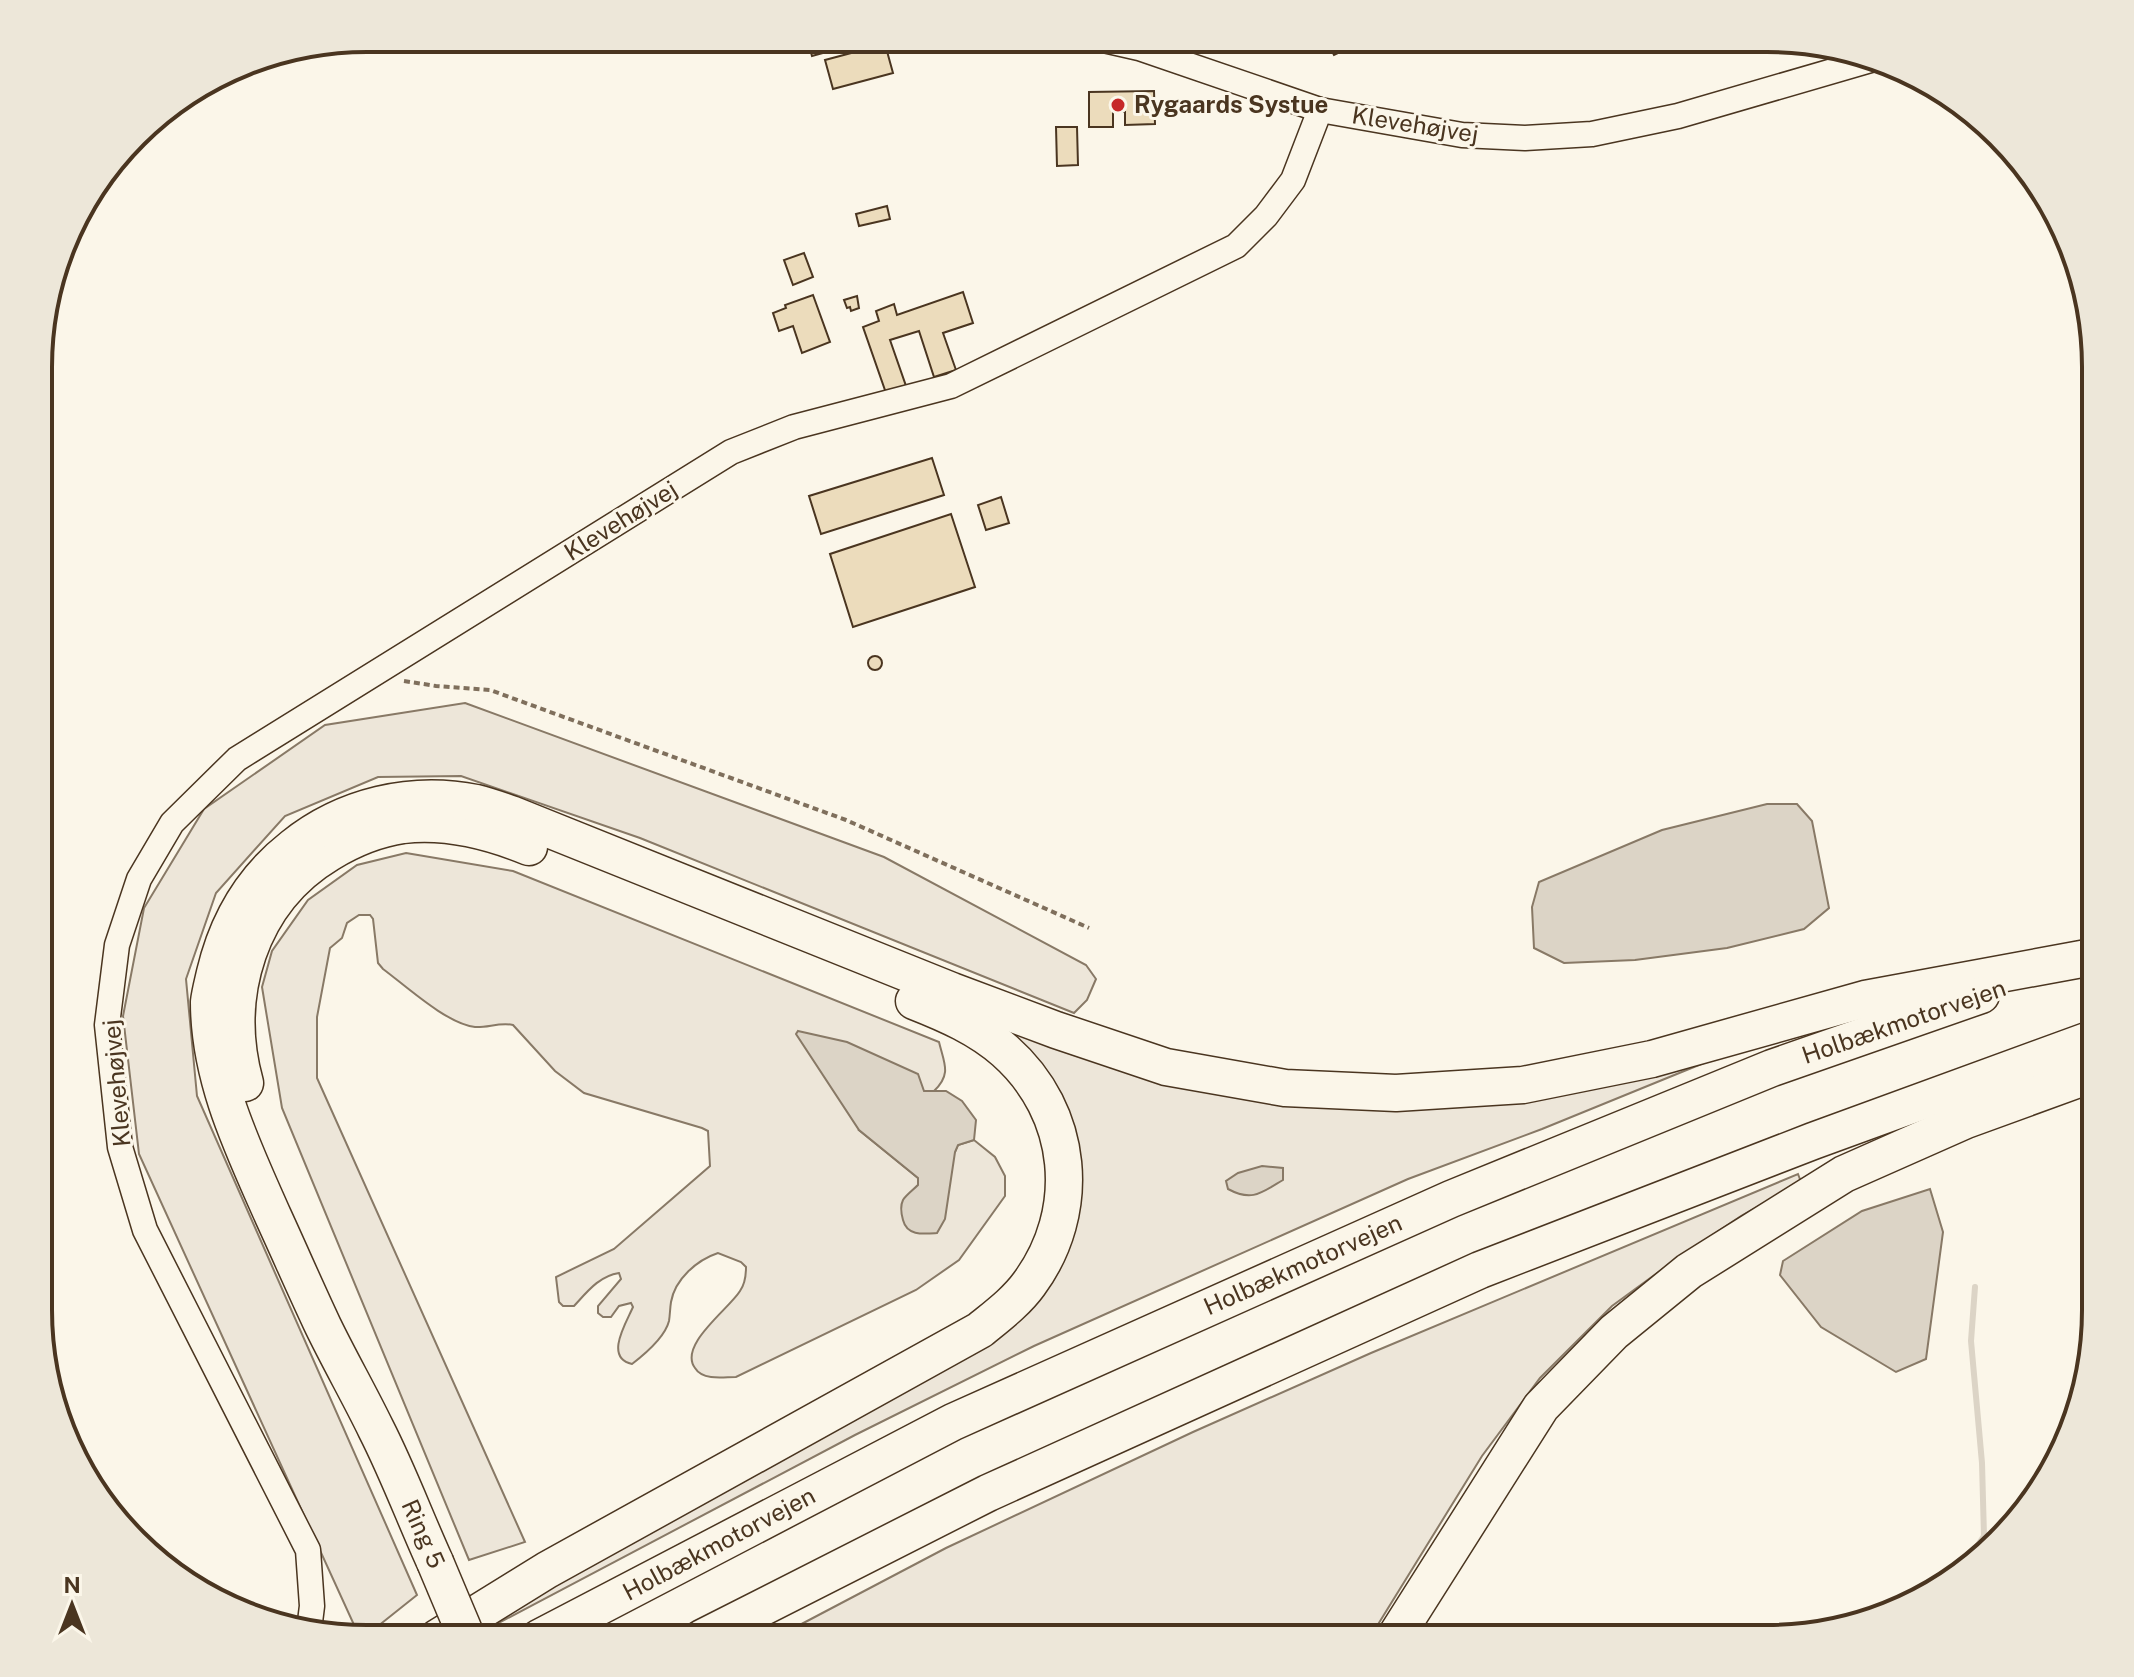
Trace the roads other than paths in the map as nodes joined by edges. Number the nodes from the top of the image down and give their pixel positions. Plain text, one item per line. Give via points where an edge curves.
1 (1151, 52) edge
2 (1855, 65) edge
3 (1320, 110) junction
4 (2082, 959) edge
5 (2082, 960) edge
6 (2082, 1043) edge
7 (2082, 1078) edge
8 (377, 1431) junction
9 (310, 1620) edge
10 (458, 1625) edge
11 (462, 1625) edge
12 (564, 1625) edge
13 (728, 1625) edge
14 (1403, 1625) edge

1 - 3 street
2 - 3 street, Klevehøjvej via 1678,116 1592,134 1462,135
3 - 9 street, Klevehøjvej via 1293,180 1236,246 951,386 794,427 731,452 237,759 172,823 139,879 117,945 107,1025 120,1147 145,1230 308,1550
4 - 8 highway via 1865,999 1652,1059 1523,1085 1396,1093 1285,1088 1166,1067 1056,1030 499,810 441,799 399,800 366,808 304,838 253,886 220,950 209,1000 217,1072 230,1117 324,1328
5 - 12 highway, Holbækmotorvejen via 1772,1068 1451,1199 953,1422
6 - 13 highway via 1480,1270 988,1493
7 - 14 highway via 1966,1120 1844,1174 1689,1271 1614,1332 1541,1407
8 - 10 highway via 253,1111 237,1039 245,958 257,930 294,879 348,842 405,825 439,824 504,837 974,1028 1006,1051 1047,1106 1064,1161 1063,1212 1043,1264 1006,1309 980,1330 547,1570
8 - 11 highway, Ring 5, bridge

